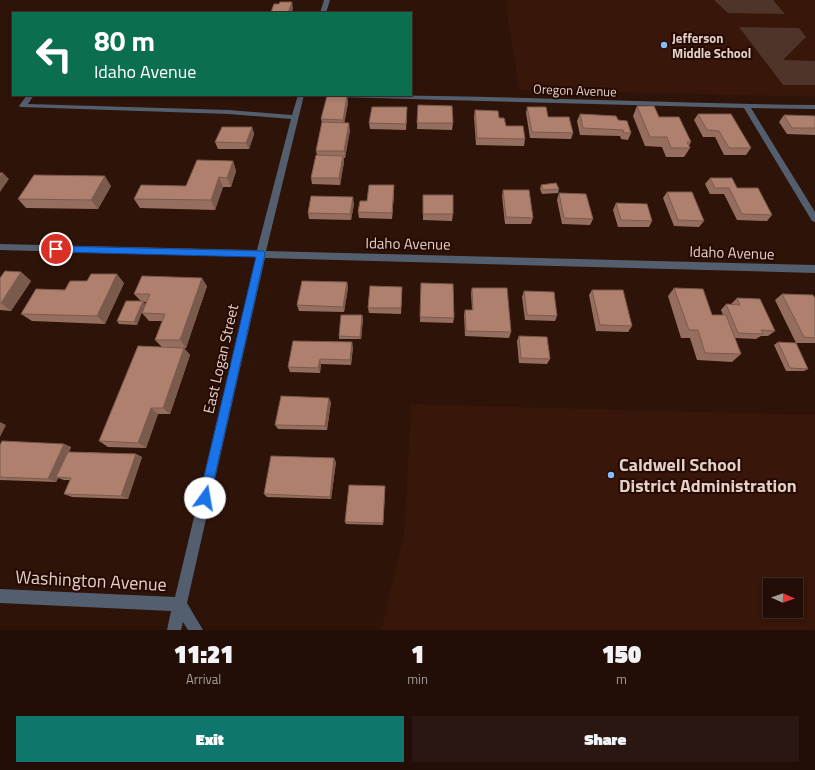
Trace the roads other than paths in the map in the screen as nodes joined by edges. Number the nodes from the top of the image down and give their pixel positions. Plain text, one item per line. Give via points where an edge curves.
1 (327, 0) edge
2 (323, 12) edge
3 (31, 96) edge
4 (302, 96) edge
5 (372, 96) edge
6 (746, 106) junction
7 (815, 107) edge
8 (296, 117) junction
9 (815, 219) edge
10 (0, 247) edge
11 (261, 254) junction
12 (815, 269) edge
13 (0, 596) edge
14 (180, 604) junction
15 (174, 630) edge
16 (196, 630) edge

1 - 2 street
3 - 8 street via 23,106 230,112
4 - 8 street, East Logan Street
5 - 6 street, Oregon Avenue
6 - 7 street, Oregon Avenue
6 - 9 street
8 - 11 street, East Logan Street
10 - 11 street, Idaho Avenue
11 - 12 street, Idaho Avenue
11 - 14 street, East Logan Street
13 - 14 street, Washington Avenue
14 - 15 street, East Logan Street
14 - 16 street

